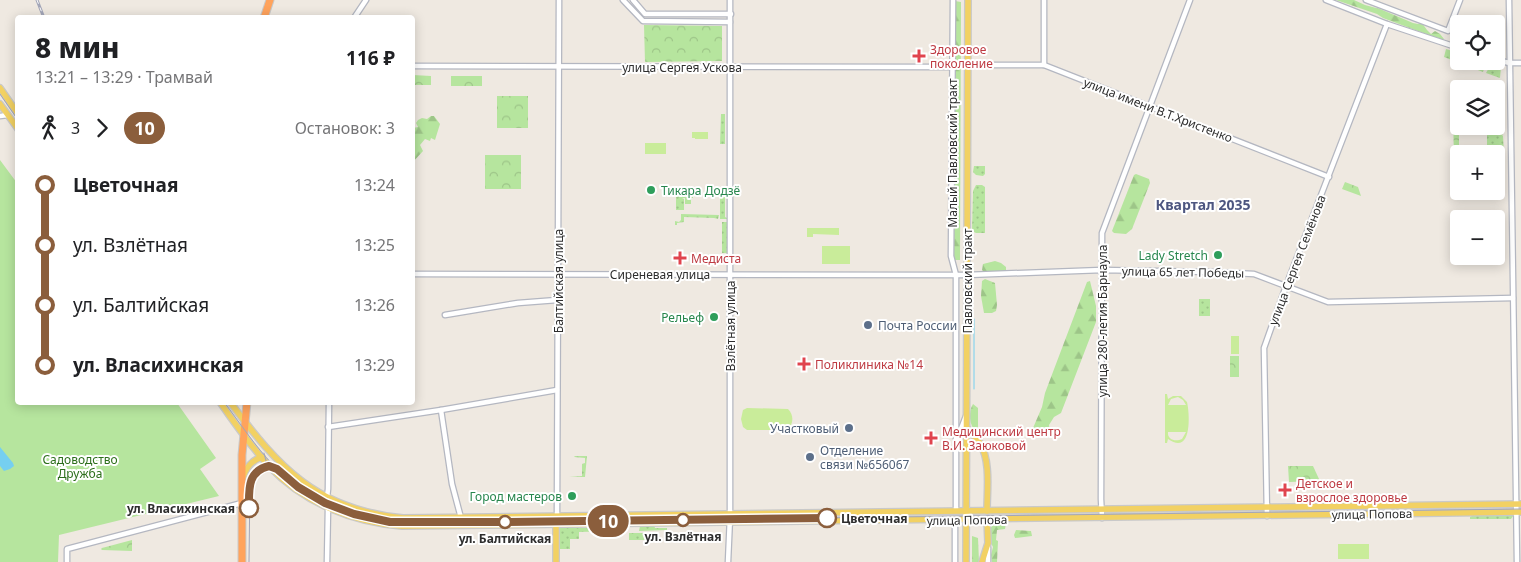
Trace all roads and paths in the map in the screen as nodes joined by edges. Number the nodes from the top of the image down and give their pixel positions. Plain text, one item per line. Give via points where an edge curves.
1 (270, 0) edge
2 (366, 0) edge
3 (559, 0) edge
4 (624, 0) edge
5 (632, 0) edge
6 (730, 0) edge
7 (953, 0) edge
8 (968, 0) edge
9 (1044, 0) edge
10 (1190, 0) edge
11 (1326, 0) edge
12 (1367, 0) edge
13 (1460, 0) edge
14 (1509, 0) edge
15 (691, 14) junction
16 (731, 14) junction
17 (265, 15) edge
18 (356, 15) edge
19 (691, 21) junction
20 (730, 22) junction
21 (1386, 24) junction
22 (1450, 45) edge
23 (1505, 62) edge
24 (1510, 63) junction
25 (1521, 63) edge
26 (984, 65) dead end
27 (1044, 65) junction
28 (415, 66) edge
29 (558, 66) junction
30 (730, 67) junction
31 (952, 67) junction
32 (0, 88) edge
33 (0, 104) edge
34 (1149, 106) junction
35 (15, 110) edge
36 (8, 115) junction
37 (0, 116) edge
38 (15, 125) edge
39 (1328, 177) junction
40 (1102, 270) junction
41 (415, 274) edge
42 (558, 274) junction
43 (730, 274) junction
44 (956, 275) junction
45 (967, 275) junction
46 (1286, 286) junction
47 (1513, 298) junction
48 (557, 300) junction
49 (445, 315) dead end
50 (557, 390) junction
51 (956, 395) junction
52 (967, 395) junction
53 (222, 405) edge
54 (232, 405) edge
55 (247, 405) edge
56 (329, 405) edge
57 (442, 410) junction
58 (967, 413) junction
59 (247, 415) junction
60 (232, 420) junction
61 (245, 423) junction
62 (328, 426) junction
63 (967, 428) junction
64 (244, 434) junction
65 (257, 436) junction
66 (956, 443) junction
67 (242, 448) junction
68 (262, 457) junction
69 (242, 482) junction
70 (327, 498) junction
71 (242, 504) junction
72 (1519, 504) edge
73 (1267, 507) junction
74 (328, 508) junction
75 (1101, 509) junction
76 (1059, 510) junction
77 (956, 511) junction
78 (966, 511) junction
79 (987, 511) junction
80 (866, 512) junction
81 (1519, 512) edge
82 (730, 514) junction
83 (531, 516) junction
84 (557, 516) junction
85 (1267, 516) junction
86 (461, 518) junction
87 (1059, 518) junction
88 (1102, 518) junction
89 (988, 519) junction
90 (955, 520) junction
91 (967, 520) junction
92 (866, 521) junction
93 (730, 523) junction
94 (532, 525) junction
95 (556, 525) junction
96 (988, 543) junction
97 (67, 562) edge
98 (242, 562) edge
99 (327, 562) edge
100 (556, 562) edge
101 (728, 562) edge
102 (955, 562) edge
103 (966, 562) edge
104 (982, 562) edge
105 (988, 562) edge
106 (1517, 562) edge

1 - 17 highway
2 - 18 street
3 - 29 street, Балтийская улица
4 - 19 street via 643,21
5 - 15 street via 645,14
6 - 16 street, Взлётная улица
7 - 31 street, Малый Павловский тракт
8 - 45 main road, Павловский тракт
9 - 27 street
10 - 34 street, улица 280-летия Барнаула
11 - 21 street
12 - 13 street via 1448,32
14 - 24 street
15 - 16 street
15 - 19 street
16 - 20 street, Взлётная улица
19 - 20 street
20 - 30 street, Взлётная улица
21 - 22 street
21 - 39 street, улица Сергея Семёнова
23 - 24 street
24 - 25 street
24 - 47 street
26 - 27 street, улица имени В.Т.Христенко
27 - 34 street, улица имени В.Т.Христенко
28 - 29 street, улица Сергея Ускова
29 - 30 street, улица Сергея Ускова
29 - 42 street, Балтийская улица
30 - 31 street, улица Сергея Ускова
30 - 43 street, Взлётная улица
31 - 44 street, Малый Павловский тракт via 952,256
32 - 35 main road
33 - 36 main road
34 - 39 street, улица имени В.Т.Христенко
34 - 40 street, улица 280-летия Барнаула via 1102,233
36 - 37 street
36 - 38 main road
39 - 46 street, улица Сергея Семёнова
40 - 45 street, улица 65 лет Победы
40 - 46 street, улица 65 лет Победы via 1254,274
40 - 75 street, улица 280-летия Барнаула
41 - 42 street, Сиреневая улица
42 - 43 street, Сиреневая улица
42 - 48 street, Балтийская улица
43 - 44 street, Сиреневая улица
43 - 82 street, Взлётная улица
44 - 45 street, Сиреневая улица
44 - 51 street, Малый Павловский тракт
45 - 52 main road, Павловский тракт
46 - 47 street, улица 65 лет Победы via 1328,302
46 - 73 street, улица Сергея Семёнова via 1264,348
47 - 72 street
48 - 49 street
48 - 50 street, Балтийская улица
50 - 57 street
50 - 84 street, Балтийская улица
51 - 52 street
51 - 66 street, Малый Павловский тракт
52 - 58 main road, Павловский тракт
53 - 60 main road, улица Попова
54 - 61 main road, улица Попова
55 - 59 highway
56 - 62 street
57 - 62 street
57 - 86 street via 452,484
58 - 63 main road, Павловский тракт
58 - 66 street
59 - 61 highway
59 - 65 main road
60 - 64 main road, улица Попова
60 - 67 main road
61 - 64 highway
61 - 65 main road, улица Попова
62 - 70 street
63 - 78 main road, Павловский тракт
63 - 79 main road via 982,449 987,477
64 - 67 highway
64 - 68 main road, улица Попова
65 - 70 main road, улица Попова via 288,471
66 - 77 street, Малый Павловский тракт
67 - 69 highway
68 - 69 main road via 249,466
68 - 74 main road, улица Попова via 289,484
69 - 71 highway
70 - 86 main road, улица Попова via 380,515
71 - 97 street via 67,548
71 - 98 highway
72 - 73 main road, улица Попова
72 - 81 street
73 - 75 main road, улица Попова
73 - 85 street, улица Сергея Семёнова
74 - 94 main road, улица Попова via 364,521 396,526
74 - 99 street
75 - 76 main road, улица Попова
75 - 88 street, улица 280-летия Барнаула
76 - 79 main road, улица Попова
76 - 87 main road
77 - 78 main road, улица Попова
77 - 80 main road, улица Попова
78 - 79 main road, улица Попова
78 - 91 main road, Павловский тракт
80 - 82 main road, улица Попова
80 - 92 main road
81 - 85 main road, улица Попова
81 - 106 street
82 - 84 main road, улица Попова
82 - 93 street, Взлётная улица
83 - 84 main road, улица Попова
83 - 86 main road, улица Попова
83 - 94 main road
84 - 95 main road, Балтийская улица
85 - 88 main road, улица Попова
87 - 88 main road, улица Попова
87 - 89 main road, улица Попова
89 - 91 main road, улица Попова
89 - 96 main road
90 - 91 main road, улица Попова
90 - 92 main road, улица Попова
90 - 102 street
91 - 103 main road, Павловский тракт
92 - 93 main road, улица Попова
93 - 95 main road, улица Попова
93 - 101 street, Взлётная улица
94 - 95 main road, улица Попова
95 - 100 main road, Балтийская улица
96 - 104 main road
96 - 105 street

